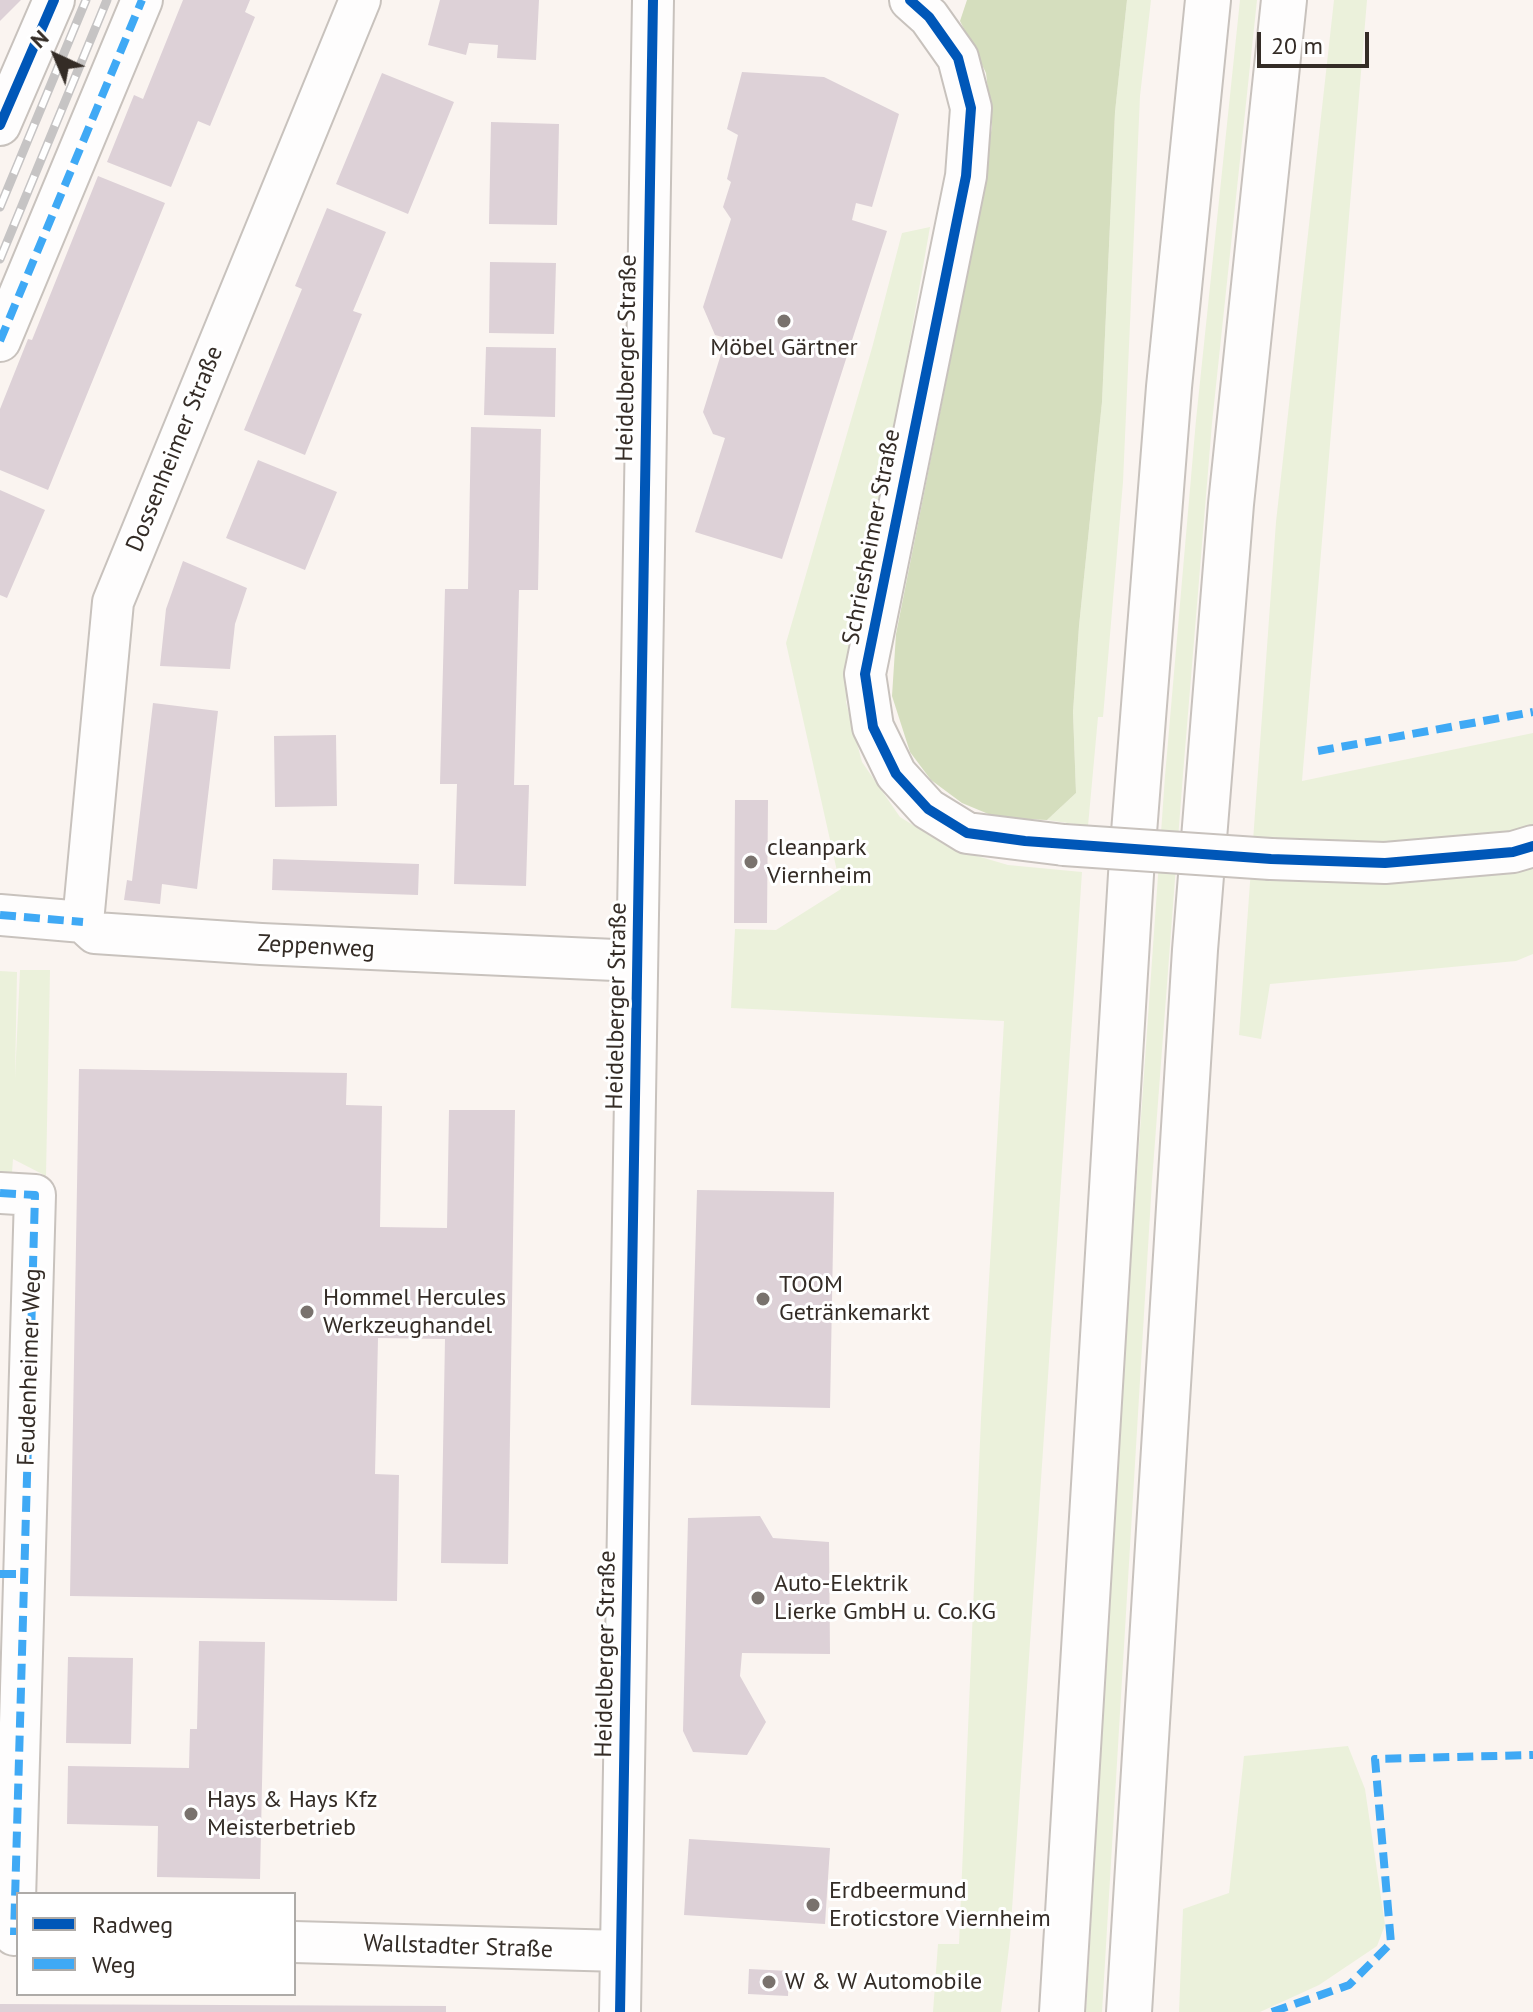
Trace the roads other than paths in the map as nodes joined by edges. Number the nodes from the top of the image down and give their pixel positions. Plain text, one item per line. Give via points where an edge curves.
1 (54, 0) edge
2 (142, 0) edge
3 (360, 0) edge
4 (653, 0) edge
5 (910, 0) edge
6 (1208, 0) edge
7 (1284, 0) edge
8 (0, 125) edge
9 (0, 341) edge
10 (1533, 846) edge
11 (0, 915) edge
12 (83, 922) junction
13 (637, 961) junction
14 (0, 1193) edge
15 (12, 1574) edge
16 (9, 1797) edge
17 (11, 1935) edge
18 (296, 1942) edge
19 (621, 1951) junction
20 (620, 2012) edge
21 (1062, 2012) edge
22 (1129, 2012) edge

1 - 8 street
2 - 9 street
3 - 12 street, Dossenheimer Straße via 113,602
4 - 13 street, Heidelberger Straße
5 - 10 street, Schriesheimer Straße, bridge via 958,58 971,108 966,176 865,674 873,727 896,774 928,809 967,833 1064,845 1385,863
6 - 21 highway via 1169,387 1132,858
7 - 22 highway via 1231,504 1195,950
11 - 12 street, Zeppenweg
12 - 13 street, Zeppenweg via 95,933
13 - 19 street, Heidelberger Straße
14 - 15 street, Feudenheimer Weg via 35,1195
15 - 16 street
16 - 17 street
18 - 19 street, Wallstadter Straße
19 - 20 street, Heidelberger Straße

